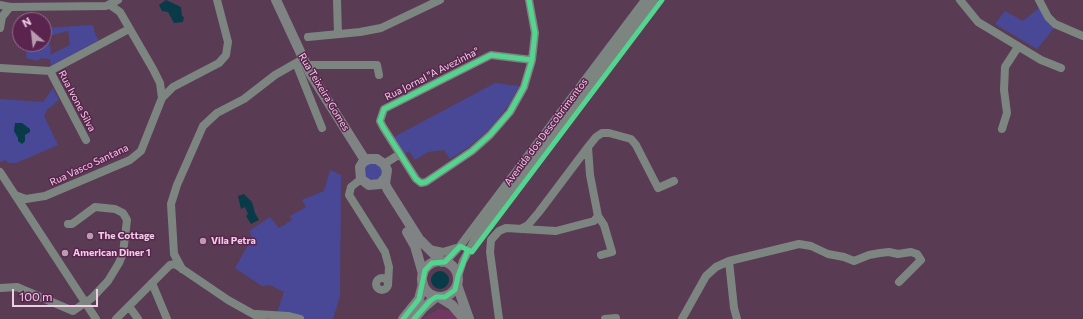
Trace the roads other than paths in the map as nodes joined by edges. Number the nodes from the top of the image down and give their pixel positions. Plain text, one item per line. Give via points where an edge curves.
1 (118, 0) edge
2 (217, 0) edge
3 (276, 0) edge
4 (337, 0) edge
5 (529, 0) edge
6 (644, 0) edge
7 (654, 0) edge
8 (960, 0) edge
9 (1039, 0) edge
10 (435, 1) edge
11 (0, 5) edge
12 (110, 5) junction
13 (10, 7) junction
14 (1, 16) edge
15 (0, 28) edge
16 (129, 29) junction
17 (338, 34) junction
18 (1083, 36) edge
19 (308, 37) dead end
20 (1018, 47) junction
21 (532, 60) junction
22 (301, 62) junction
23 (0, 68) edge
24 (1061, 68) dead end
25 (50, 71) junction
26 (378, 75) dead end
27 (160, 83) junction
28 (173, 87) junction
29 (162, 98) junction
30 (322, 128) dead end
31 (1002, 129) dead end
32 (86, 140) dead end
33 (588, 147) junction
34 (400, 154) junction
35 (365, 160) junction
36 (384, 164) junction
37 (0, 172) edge
38 (386, 177) junction
39 (361, 179) junction
40 (674, 181) dead end
41 (376, 185) junction
42 (15, 195) junction
43 (45, 196) junction
44 (539, 212) junction
45 (598, 216) junction
46 (31, 219) junction
47 (68, 224) dead end
48 (521, 229) junction
49 (545, 231) junction
50 (463, 243) junction
51 (428, 249) junction
52 (601, 255) dead end
53 (729, 261) junction
54 (443, 262) junction
55 (182, 269) junction
56 (387, 279) dead end
57 (423, 279) junction
58 (458, 280) junction
59 (899, 282) dead end
60 (152, 283) junction
61 (0, 288) edge
62 (438, 297) junction
63 (85, 303) junction
64 (130, 306) junction
65 (259, 317) edge
66 (616, 318) dead end
67 (96, 319) edge
68 (116, 319) edge
69 (138, 319) edge
70 (167, 319) edge
71 (300, 319) edge
72 (403, 319) edge
73 (414, 319) edge
74 (464, 319) edge
75 (469, 319) edge
76 (500, 319) edge
77 (605, 319) edge
78 (682, 319) edge
79 (737, 319) edge

1 - 12 street
2 - 28 street, Rua Vasco Santana via 228,42 226,55 219,63
3 - 22 main road, Rua Teixeira Gomes
4 - 17 street
5 - 21 street via 535,33
6 - 50 street, Avenida dos Descobrimentos
7 - 58 street, Avenida dos Descobrimentos via 468,250
8 - 20 street via 978,22
9 - 18 street via 1055,24
10 - 17 street via 381,28
11 - 13 street
12 - 13 street
12 - 16 street via 120,12
13 - 14 street
14 - 15 street
16 - 25 street
16 - 27 street
17 - 19 street
20 - 24 street
20 - 31 street via 1005,67 1007,113
21 - 34 street, Rua Jornal "A Avezinha" via 524,87 510,112 472,151 421,183
21 - 34 street, Rua Jornal "A Avezinha" via 491,54 384,109 380,121
22 - 26 street via 377,65
22 - 30 street
22 - 35 main road, Rua Teixeira Gomes
22 - 55 street via 275,75 244,99 217,113 199,135 171,204 174,254
23 - 25 street
25 - 32 street, Rua Ivone Silva
27 - 28 street
27 - 29 street
28 - 29 street, Rua Vasco Santana
29 - 43 street, Rua Vasco Santana via 141,151 130,160
33 - 40 street via 602,133 631,139 658,188
33 - 44 street
33 - 45 street via 590,175
34 - 36 street
35 - 36 main road via 373,158
35 - 39 main road via 360,167
36 - 38 main road via 387,170
37 - 42 street
38 - 41 main road
38 - 51 main road via 385,184 388,190
39 - 41 main road via 366,184
39 - 56 street via 351,187 349,195 385,252
41 - 57 main road via 412,240
42 - 43 street, Rua Vasco Santana via 26,199
42 - 46 street
43 - 46 street, Rua Vasco Santana via 32,206 29,212
44 - 48 street
44 - 49 street via 537,223
45 - 49 street via 594,221 556,231
45 - 52 street via 604,225 612,252
46 - 63 street
47 - 63 street via 72,224 95,207 115,209 123,213 127,220 123,253 119,263 108,281
48 - 49 street
48 - 76 street via 506,228 499,231 491,240 490,252
50 - 51 street via 448,252
50 - 54 street, Avenida dos Descobrimentos
51 - 54 main road
53 - 59 street via 799,244 854,261 880,253 917,254 921,260
53 - 78 street via 716,267 706,276
53 - 79 street
54 - 57 main road via 428,266
54 - 58 main road via 453,267
55 - 60 street via 174,264 170,265
55 - 65 street
57 - 62 main road via 428,292
57 - 72 main road via 419,299
58 - 62 main road via 450,294
58 - 75 main road
60 - 64 street
60 - 70 street
61 - 63 street via 17,287 73,311
62 - 73 main road via 423,308
62 - 74 main road via 452,305
63 - 67 street
64 - 68 street
64 - 69 street
65 - 71 street via 288,316
66 - 77 street

